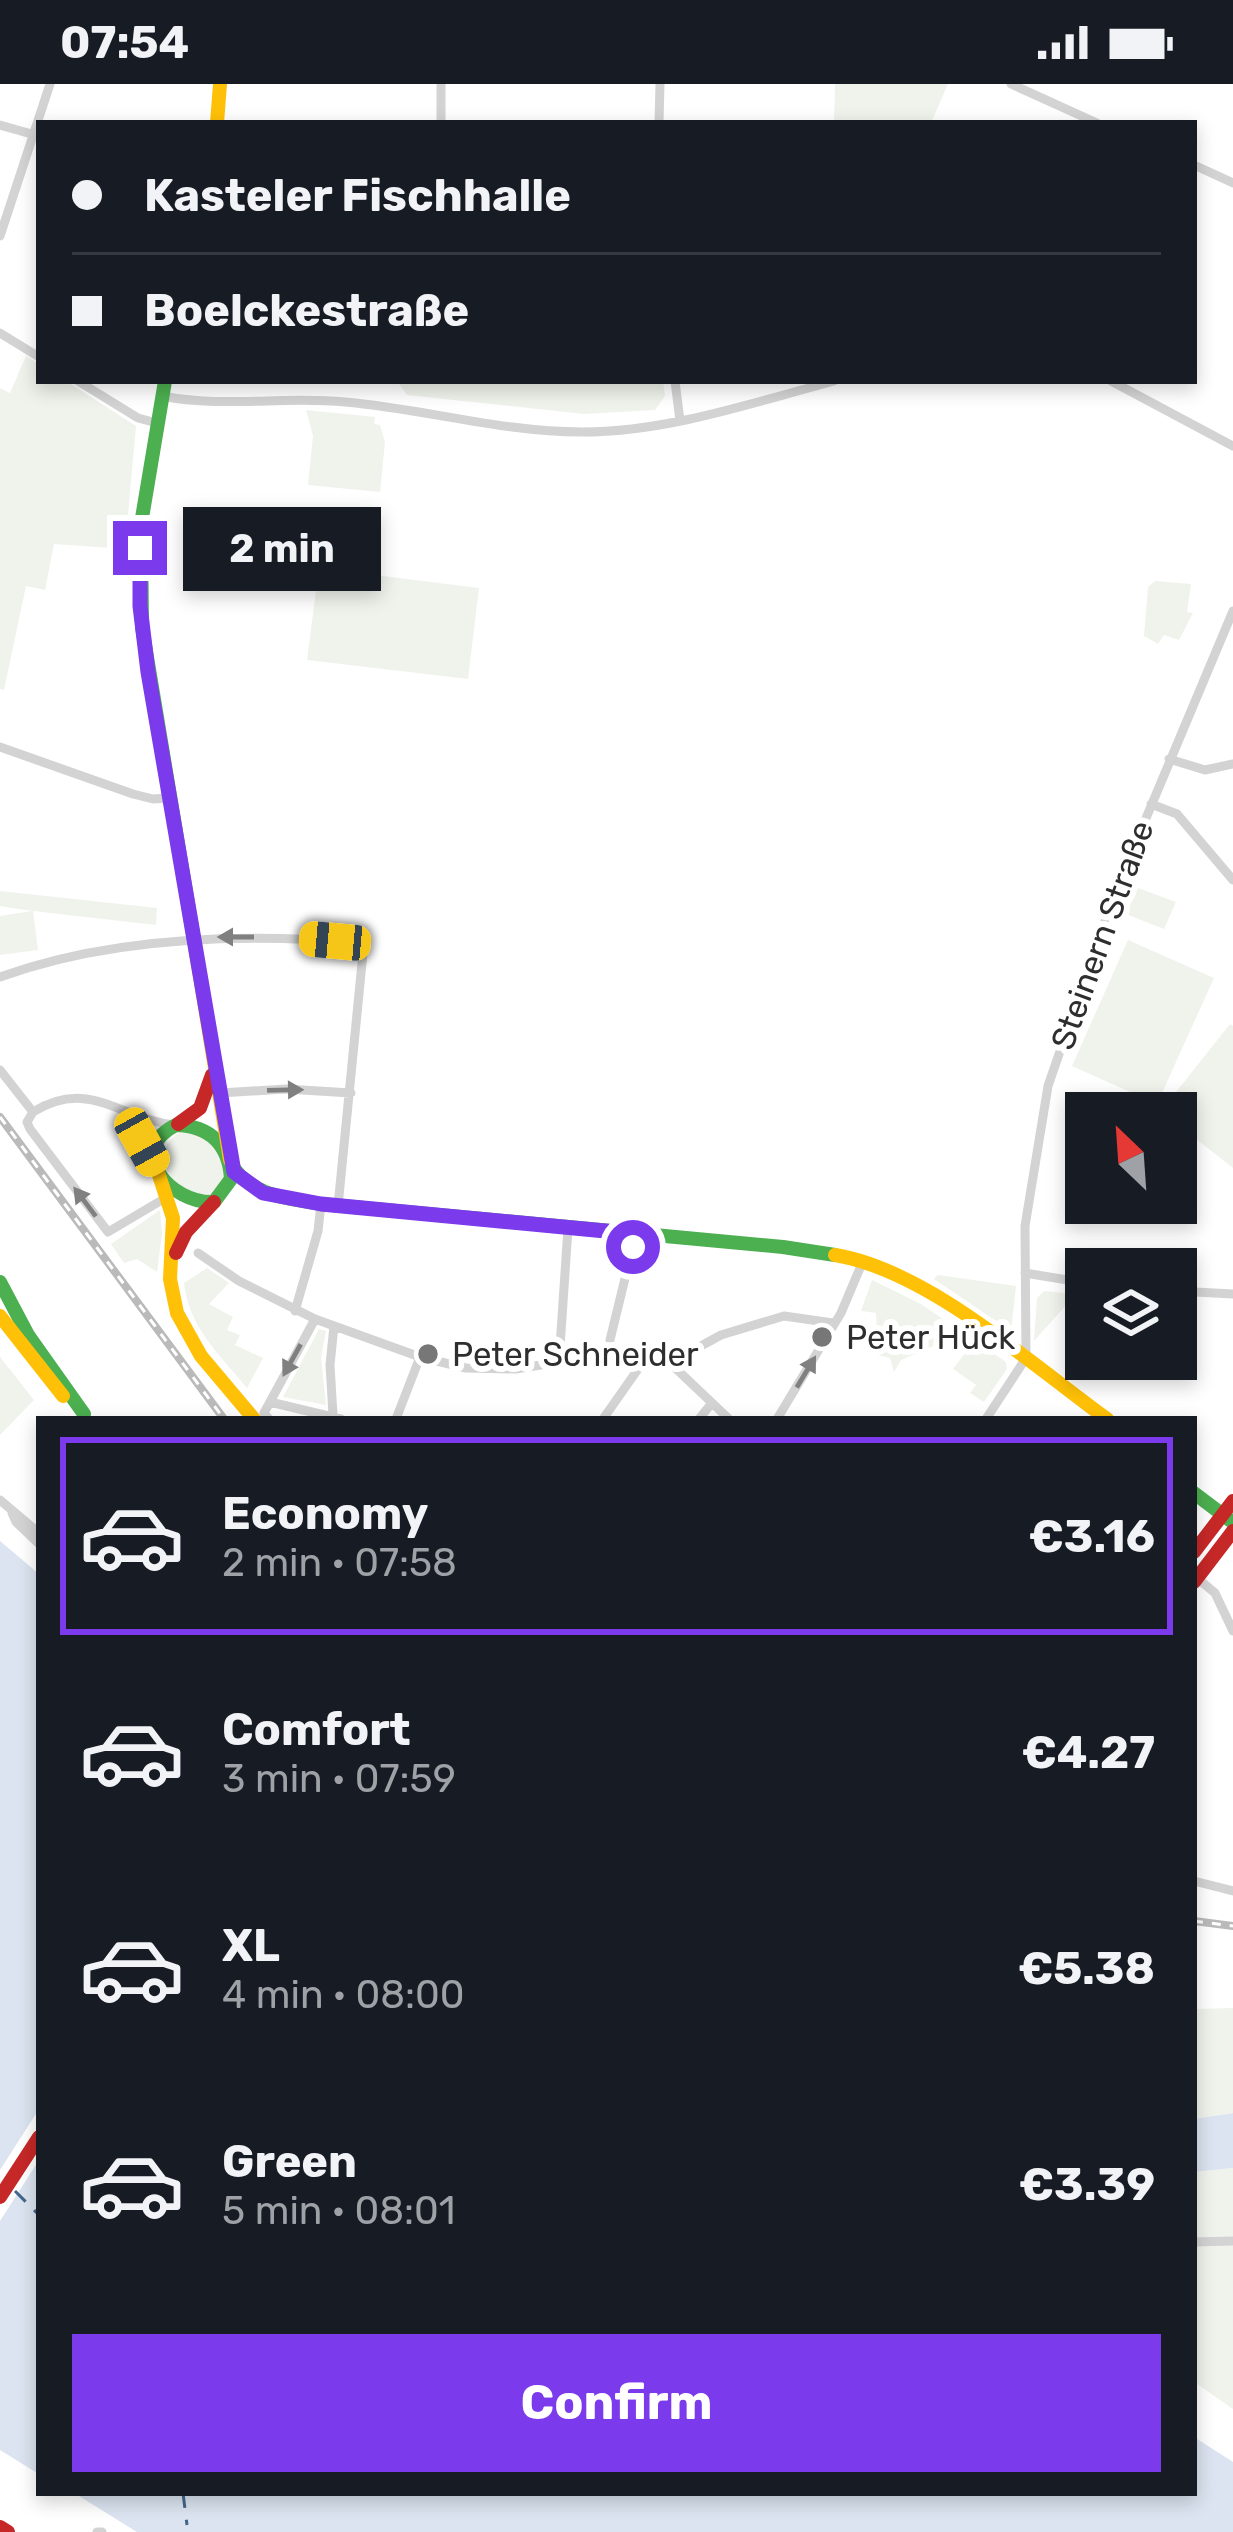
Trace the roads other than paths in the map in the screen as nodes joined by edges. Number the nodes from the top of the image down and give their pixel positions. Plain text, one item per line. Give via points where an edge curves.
1 (50, 84) edge
2 (220, 84) edge
3 (441, 84) edge
4 (660, 84) edge
5 (1011, 84) edge
6 (41, 120) edge
7 (217, 120) edge
8 (441, 120) edge
9 (659, 120) edge
10 (1090, 120) edge
11 (0, 124) edge
12 (36, 136) edge
13 (36, 139) edge
14 (1197, 166) edge
15 (1233, 183) edge
16 (0, 236) edge
17 (0, 333) edge
18 (36, 355) edge
19 (82, 384) edge
20 (675, 384) edge
21 (822, 384) edge
22 (1117, 384) edge
23 (164, 388) edge
24 (680, 421) junction
25 (157, 422) junction
26 (1233, 446) edge
27 (1233, 611) edge
28 (0, 747) edge
29 (1169, 759) junction
30 (1233, 764) edge
31 (170, 798) junction
32 (1151, 804) junction
33 (1233, 880) edge
34 (192, 938) junction
35 (0, 977) edge
36 (214, 1060) junction
37 (0, 1070) edge
38 (220, 1093) junction
39 (351, 1093) junction
40 (115, 1106) junction
41 (33, 1112) junction
42 (177, 1125) junction
43 (231, 1162) junction
44 (156, 1167) junction
45 (166, 1192) junction
46 (263, 1193) junction
47 (215, 1202) junction
48 (321, 1204) junction
49 (338, 1206) junction
50 (568, 1228) junction
51 (197, 1253) dead end
52 (171, 1261) junction
53 (629, 1262) dead end
54 (870, 1263) junction
55 (1024, 1273) junction
56 (1065, 1280) edge
57 (0, 1282) edge
58 (1197, 1292) edge
59 (1233, 1294) edge
60 (0, 1302) edge
61 (296, 1311) junction
62 (17, 1315) junction
63 (0, 1316) edge
64 (315, 1319) junction
65 (833, 1323) junction
66 (334, 1326) junction
67 (610, 1340) tunnel mouth
68 (420, 1357) junction
69 (1026, 1358) junction
70 (559, 1362) junction
71 (643, 1362) junction
72 (670, 1363) junction
73 (270, 1402) junction
74 (712, 1404) junction
75 (87, 1416) edge
76 (261, 1416) edge
77 (263, 1416) edge
78 (333, 1416) edge
79 (337, 1416) edge
80 (397, 1416) edge
81 (605, 1416) edge
82 (702, 1416) edge
83 (726, 1416) edge
84 (779, 1416) edge
85 (988, 1416) edge
86 (1103, 1416) edge
87 (1197, 1492) edge
88 (0, 1500) edge
89 (10, 1510) junction
90 (1231, 1515) edge
91 (36, 1531) edge
92 (36, 1541) edge
93 (1197, 1549) edge
94 (1197, 1578) edge
95 (1197, 1581) edge
96 (1233, 1631) edge
97 (1197, 1882) edge
98 (1233, 1891) edge
99 (36, 2142) edge
100 (0, 2197) edge
101 (1233, 2241) edge
102 (1197, 2242) edge
103 (0, 2527) edge
104 (8, 2532) edge

1 - 6 street
2 - 7 main road
3 - 8 street
4 - 9 street
5 - 10 street
11 - 12 street
13 - 16 street
14 - 15 street
17 - 18 street
19 - 25 street
20 - 24 street
21 - 24 street
22 - 26 street
23 - 24 street via 207,401 345,402 579,432
23 - 25 main road
25 - 31 main road via 139,585
27 - 29 street, Steinern Straße
28 - 31 street via 133,794
29 - 30 street via 1205,770
29 - 32 street, Steinern Straße
31 - 34 main road
32 - 33 street via 1177,814
32 - 55 street, Steinern Straße via 1048,1086 1029,1185
34 - 35 street
34 - 36 main road
39 -> 34 street via 364,944
36 - 38 main road
36 - 42 main road via 204,1102
37 - 41 street
38 -> 39 street
38 - 43 main road
39 - 49 street
40 - 41 street via 72,1096
40 - 42 street
40 - 44 street
45 -> 41 street via 109,1232 29,1129
42 - 43 main road via 206,1130
42 - 44 main road via 155,1144
43 - 46 main road
43 - 47 main road via 228,1186
44 - 45 main road
44 - 47 main road via 183,1199
45 - 52 main road
46 - 47 main road
46 - 48 main road
47 - 52 main road
48 - 49 main road
48 - 61 street
49 - 50 main road
50 - 54 main road via 635,1241 829,1252
50 - 70 street
51 - 61 street
52 - 76 main road via 182,1326 228,1388
53 - 67 street
54 - 65 street
54 - 69 main road via 916,1283
55 - 56 street
55 - 69 street, Steinern Straße
57 - 62 main road
58 - 59 street
60 - 62 street
61 - 64 street
62 - 75 main road
63 - 75 main road via 54,1388
64 - 66 street
64 -> 73 street
65 - 72 street via 784,1316 721,1335
84 -> 65 street
66 - 68 street
66 - 79 street
68 - 70 street via 482,1370
68 - 80 street
69 - 85 street
69 - 86 main road
70 - 71 street
71 - 72 street
71 - 81 street
72 - 74 street
73 - 77 street
73 - 78 street
74 - 82 street
74 - 83 street
87 - 90 main road
88 - 89 street
89 - 91 street
89 - 92 street
90 - 93 main road
90 - 94 main road
95 - 96 street via 1215,1593
97 - 98 street
99 - 100 main road
101 - 102 street
103 - 104 main road

